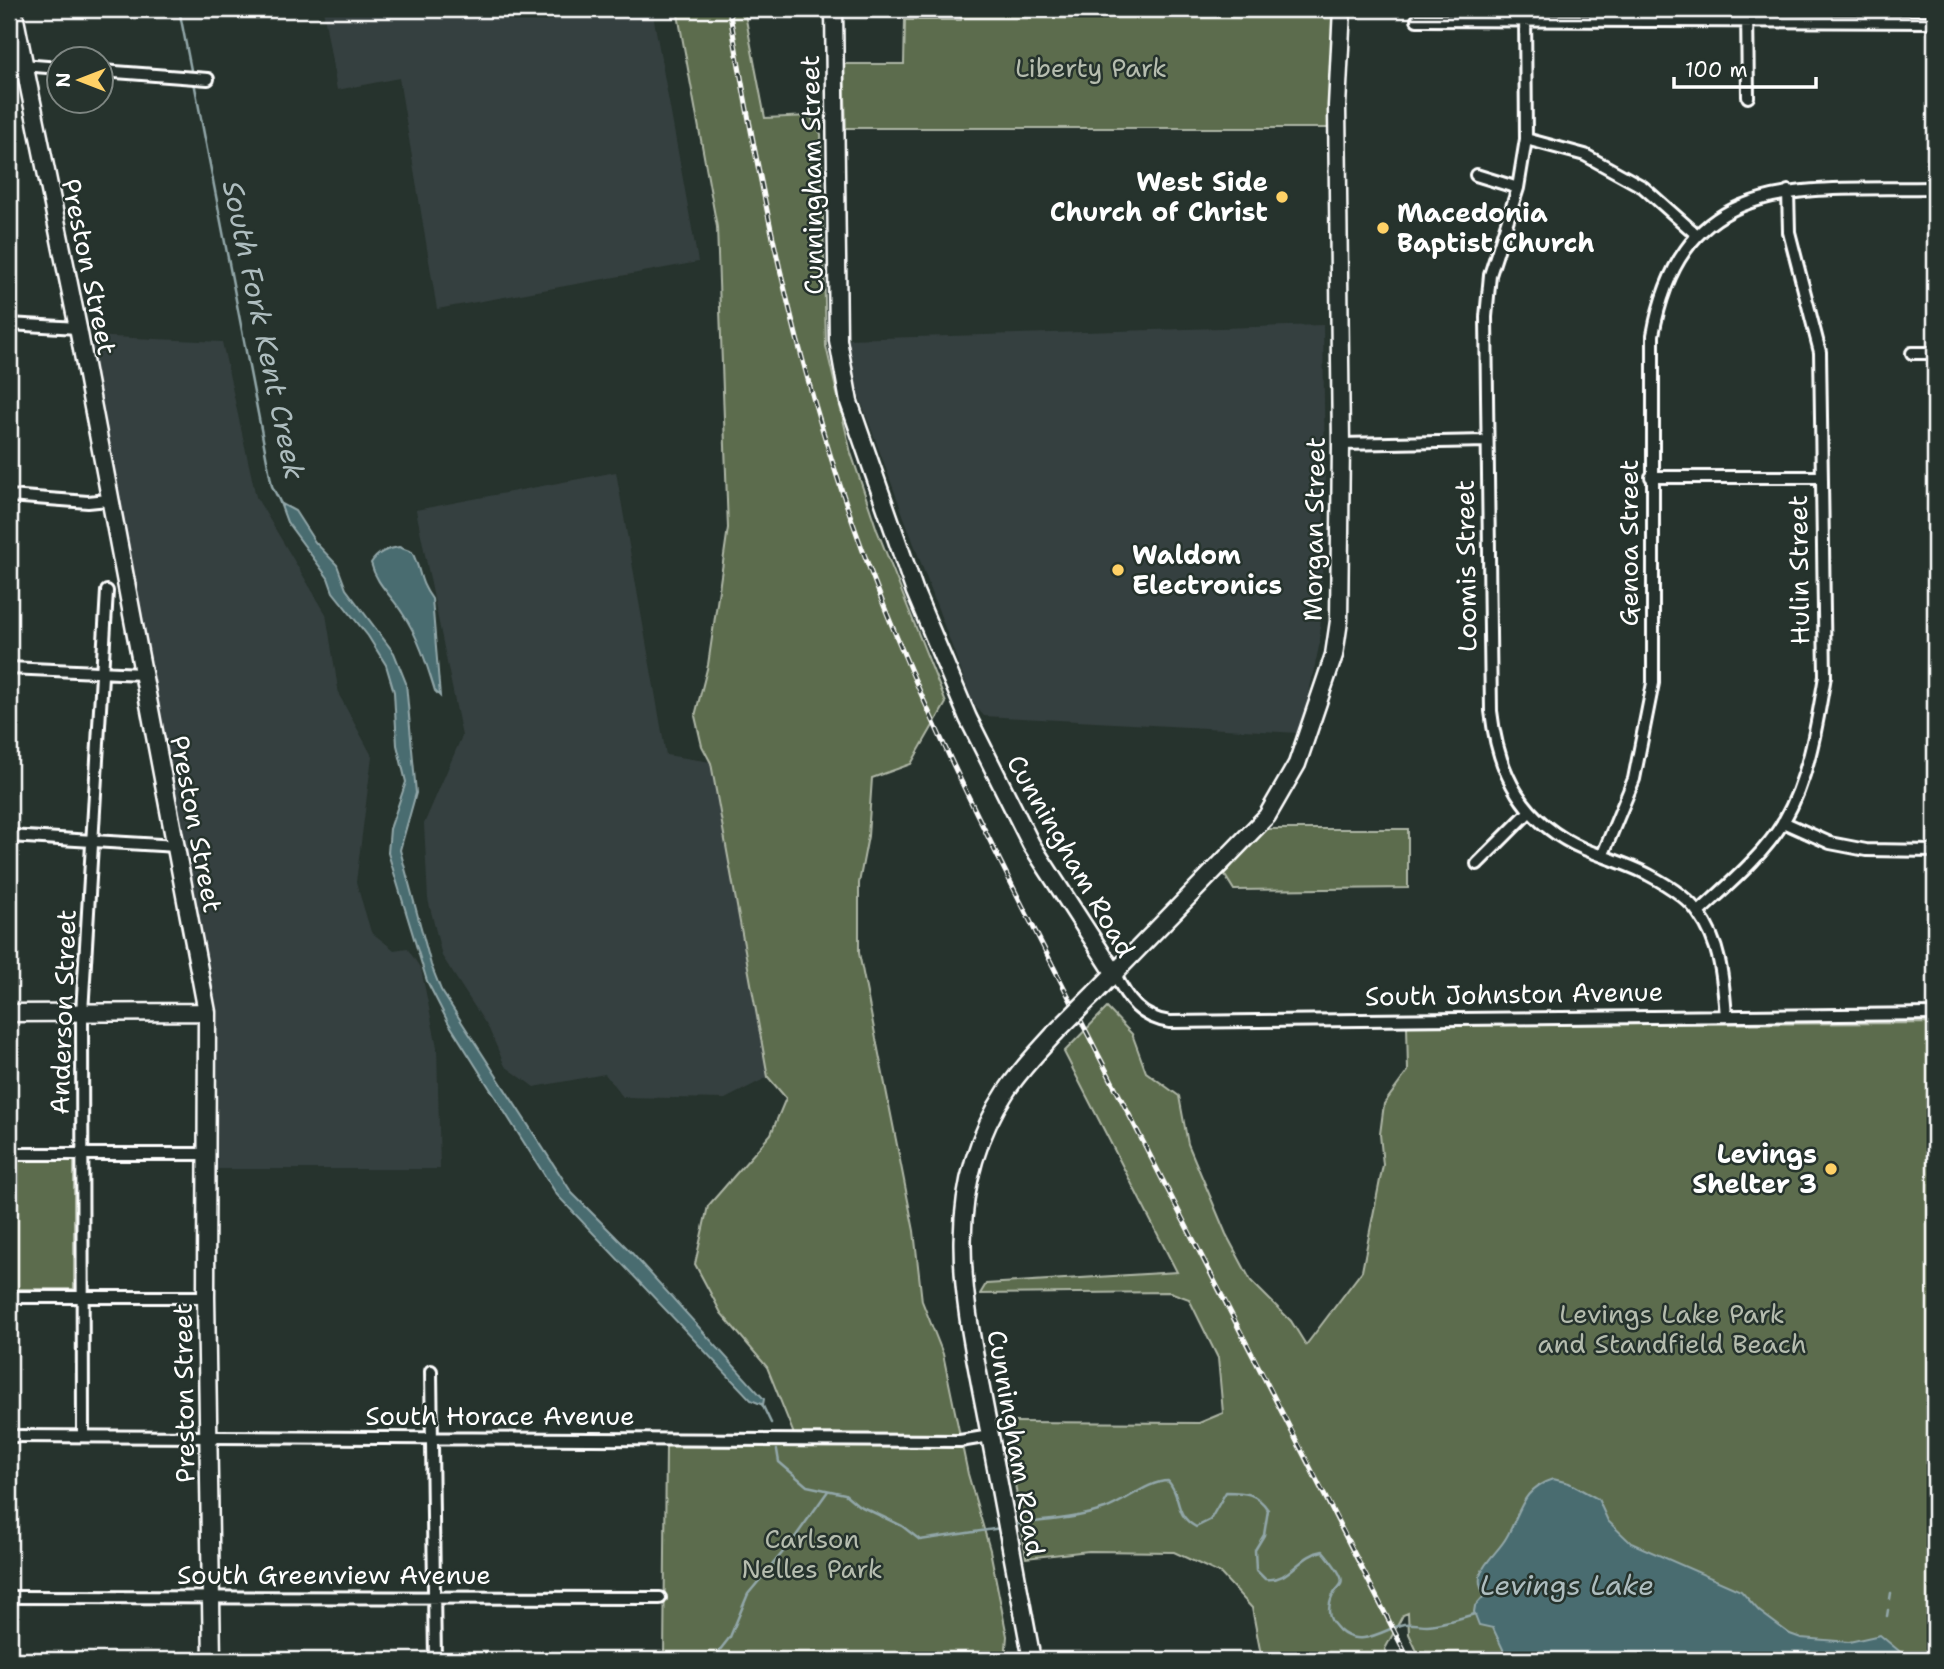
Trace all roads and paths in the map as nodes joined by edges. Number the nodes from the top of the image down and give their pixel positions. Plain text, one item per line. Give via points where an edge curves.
1 (13, 9) edge
2 (834, 9) edge
3 (1342, 9) edge
4 (1747, 9) edge
5 (1525, 14) edge
6 (1417, 20) dead end
7 (1747, 21) junction
8 (1935, 22) edge
9 (15, 65) edge
10 (46, 67) edge
11 (116, 72) edge
12 (208, 79) dead end
13 (1748, 97) dead end
14 (1526, 139) junction
15 (1476, 175) dead end
16 (1518, 188) junction
17 (1935, 188) edge
18 (1788, 191) junction
19 (1697, 235) junction
20 (9, 324) edge
21 (78, 328) junction
22 (838, 340) joint
23 (1912, 353) dead end
24 (1935, 353) edge
25 (1487, 441) junction
26 (1341, 444) junction
27 (1651, 477) junction
28 (1820, 477) junction
29 (9, 496) edge
30 (108, 500) junction
31 (107, 591) dead end
32 (9, 667) edge
33 (101, 673) junction
34 (142, 674) junction
35 (1530, 811) junction
36 (1783, 822) junction
37 (9, 836) edge
38 (92, 841) junction
39 (177, 846) junction
40 (1935, 851) edge
41 (1602, 854) junction
42 (1477, 864) dead end
43 (1699, 912) junction
44 (1115, 974) junction
45 (207, 1012) junction
46 (9, 1013) edge
47 (82, 1013) junction
48 (1935, 1014) edge
49 (1726, 1016) junction
50 (9, 1154) edge
51 (82, 1154) junction
52 (205, 1154) junction
53 (84, 1296) junction
54 (9, 1297) edge
55 (206, 1297) junction
56 (431, 1371) dead end
57 (9, 1436) edge
58 (83, 1436) junction
59 (210, 1436) junction
60 (990, 1436) junction
61 (433, 1438) junction
62 (9, 1597) edge
63 (211, 1598) junction
64 (435, 1598) junction
65 (660, 1598) dead end
66 (212, 1660) edge
67 (435, 1660) edge
68 (1032, 1660) edge

1 - 9 street, Preston Street
2 - 22 street, Cunningham Street
3 - 26 street, Morgan Street via 1337,106
4 - 7 street
5 - 6 street
5 - 7 street
5 - 14 street, Loomis Street
7 - 8 street
7 - 13 street
9 - 10 street
9 - 21 street, Preston Street
11 - 12 street
14 - 16 street, Loomis Street
14 - 19 street via 1585,155 1643,187
15 - 16 street
16 - 25 street, Loomis Street via 1490,275
17 - 18 street
18 - 19 street via 1739,205
18 - 28 street, Hulin Street via 1789,232 1820,352
19 - 27 street, Genoa Street via 1670,276 1658,306 1653,335
20 - 21 street
21 - 30 street, Preston Street
22 - 44 street, Cunningham Road via 849,402 880,498 968,718 1031,844
23 - 24 street
25 - 26 street
25 - 35 street, Loomis Street via 1495,747 1509,784
26 - 44 street, Morgan Street via 1339,621 1334,654 1297,764 1259,827
27 - 28 street
27 - 41 street, Genoa Street via 1653,683 1634,779
28 - 36 street, Hulin Street via 1825,676 1817,729
29 - 30 street
30 - 34 street, Preston Street
31 - 33 street, Anderson Street
32 - 33 street
33 - 34 street
33 - 38 street, Anderson Street
34 - 39 street, Preston Street
35 - 41 street, Loomis Street via 1557,834
35 - 42 street
36 - 40 street via 1830,843 1866,850
36 - 43 street, Hulin Street
37 - 38 street
38 - 39 street
38 - 47 street, Anderson Street
39 - 45 street, Preston Street
41 - 43 street, Loomis Street via 1668,885
43 - 49 street, Loomis Street via 1722,968
44 - 49 street, South Johnston Avenue via 1133,1005 1153,1020 1170,1022
44 - 60 street, Cunningham Road, bridge via 1018,1074 998,1105 974,1160 961,1243 963,1281
45 - 47 street
45 - 52 street, Preston Street
46 - 47 street
47 - 51 street, Anderson Street
48 - 49 street, South Johnston Avenue
50 - 51 street
51 - 52 street
51 - 53 street, Anderson Street
52 - 55 street, Preston Street
53 - 54 street
53 - 55 street
53 - 58 street, Anderson Street
55 - 59 street, Preston Street
56 - 61 street
57 - 58 street, South Horace Avenue
58 - 59 street, South Horace Avenue
59 - 61 street, South Horace Avenue
59 - 63 street, Preston Street
60 - 61 street, South Horace Avenue via 960,1441
60 - 68 street, Cunningham Road
61 - 64 street
62 - 63 street, South Greenview Avenue
63 - 64 street, South Greenview Avenue
63 - 66 street, Preston Street
64 - 65 street, South Greenview Avenue
64 - 67 street

